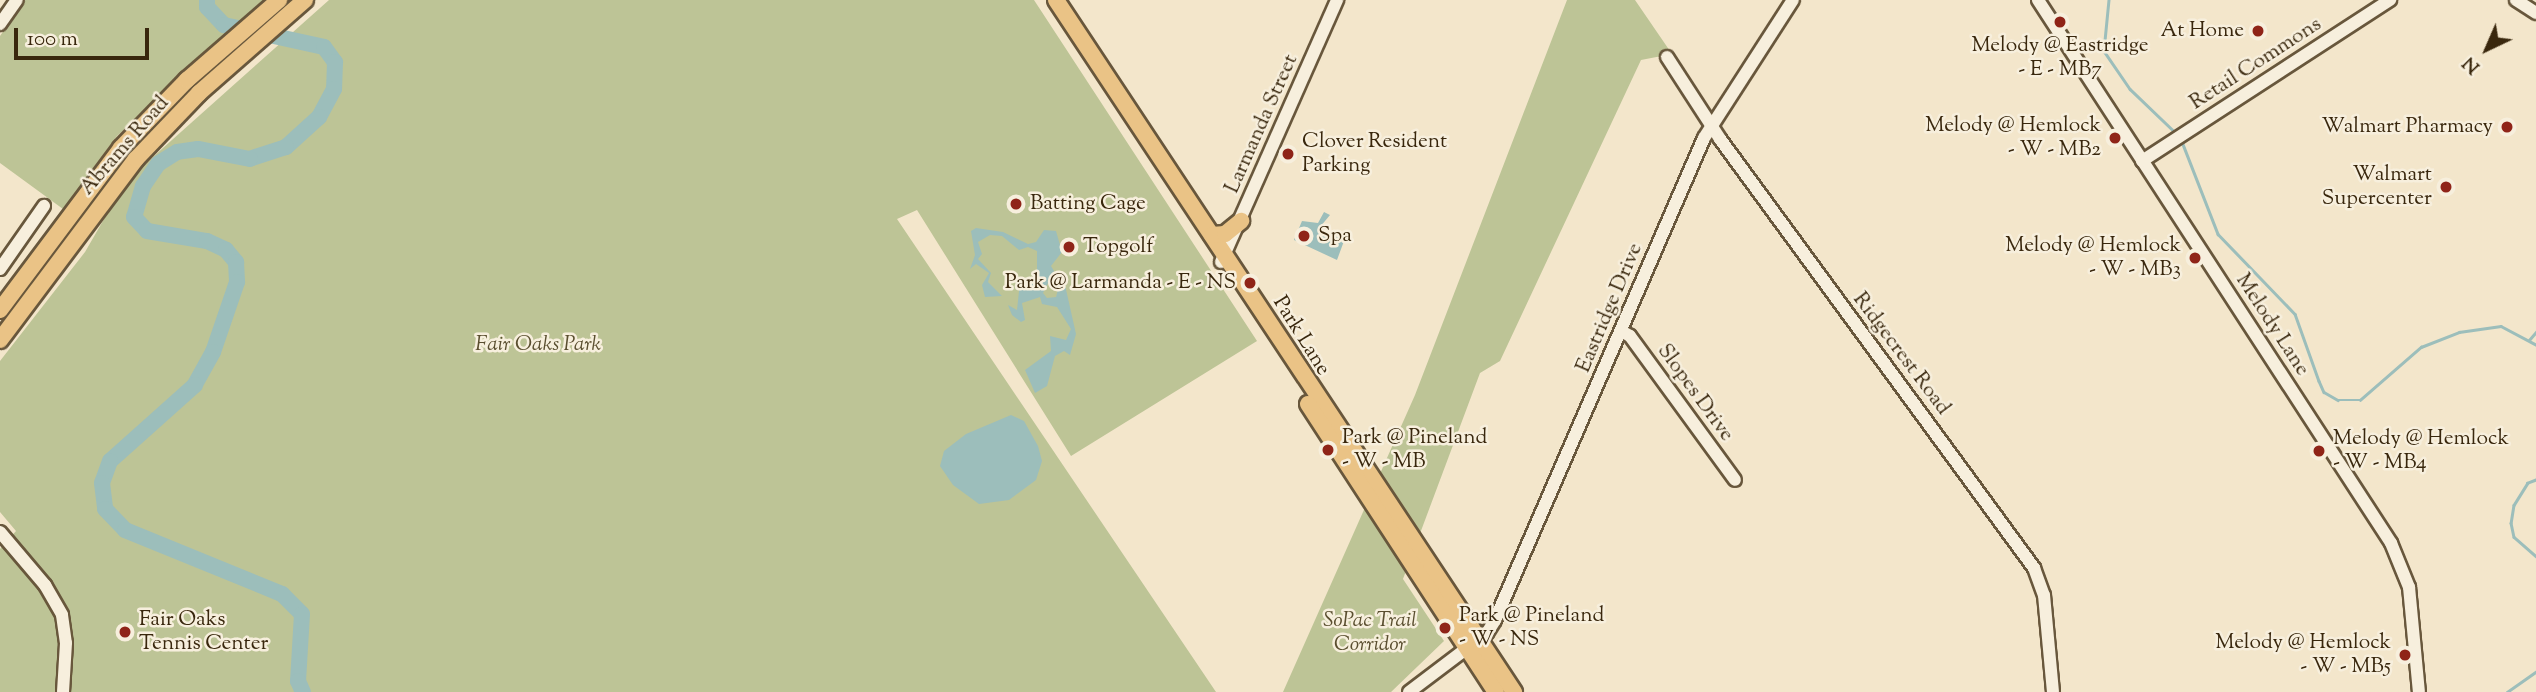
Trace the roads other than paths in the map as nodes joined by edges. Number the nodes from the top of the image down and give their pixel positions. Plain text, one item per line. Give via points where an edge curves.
1 (17, 0) edge
2 (279, 0) edge
3 (305, 0) edge
4 (1045, 0) edge
5 (1056, 0) edge
6 (1337, 0) edge
7 (1793, 0) edge
8 (2038, 0) edge
9 (2390, 0) edge
10 (2516, 0) edge
11 (4, 9) edge
12 (2536, 13) edge
13 (0, 24) edge
14 (1667, 57) dead end
15 (1710, 125) junction
16 (2142, 161) junction
17 (44, 206) dead end
18 (1241, 221) junction
19 (1212, 235) junction
20 (1223, 258) junction
21 (0, 270) edge
22 (3, 301) edge
23 (24, 309) junction
24 (1622, 331) junction
25 (0, 340) edge
26 (1735, 480) dead end
27 (0, 532) edge
28 (1472, 644) junction
29 (63, 692) edge
30 (1409, 692) edge
31 (1496, 692) edge
32 (1514, 692) edge
33 (2053, 692) edge
34 (2418, 692) edge

1 - 11 street
2 - 22 main road, Abrams Road via 187,80 121,148
3 - 23 main road, Abrams Road via 199,93 136,159
4 - 20 main road, Park Lane
5 - 19 main road, Park Lane
6 - 18 street, Larmanda Street
7 - 15 street, Eastridge Drive
8 - 16 street, Melody Lane
9 - 16 street, Retail Commons
10 - 12 street
11 - 13 street
14 - 15 street, Ridgecrest Road
15 - 24 street, Eastridge Drive
15 - 33 street, Ridgecrest Road via 2035,568 2045,596
16 - 34 street, Melody Lane via 2398,557 2412,604
17 - 21 street
18 - 19 main road via 1229,232
18 - 20 street, Larmanda Street
19 - 20 main road, Park Lane
20 - 28 main road, Park Lane
22 - 23 main road
23 - 25 main road, Abrams Road
24 - 26 street, Slopes Drive
24 - 28 street, Eastridge Drive via 1501,608
27 - 29 street via 45,585 62,615 66,643
28 - 30 street, Eastridge Drive
28 - 31 main road, Park Lane
28 - 32 main road, Park Lane

